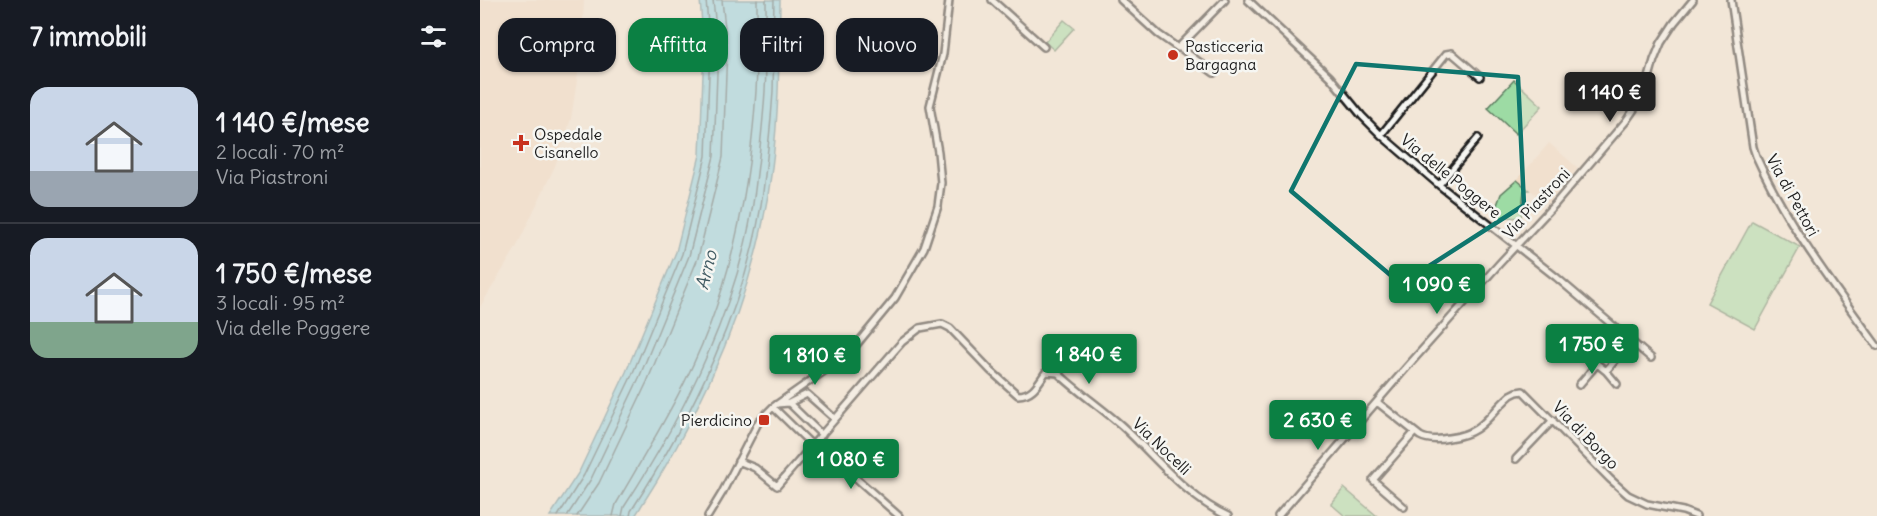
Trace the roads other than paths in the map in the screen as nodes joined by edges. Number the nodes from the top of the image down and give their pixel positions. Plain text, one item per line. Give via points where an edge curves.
1 (949, 0) edge
2 (992, 0) edge
3 (1121, 0) edge
4 (1225, 0) edge
5 (1248, 0) edge
6 (1693, 0) edge
7 (1731, 0) edge
8 (1044, 46) dead end
9 (1179, 47) junction
10 (1214, 73) dead end
11 (1480, 77) dead end
12 (1381, 135) junction
13 (1478, 138) dead end
14 (1440, 185) junction
15 (1516, 245) junction
16 (1631, 342) junction
17 (1877, 346) edge
18 (1581, 351) dead end
19 (1651, 358) dead end
20 (1597, 364) junction
21 (1605, 371) junction
22 (1617, 384) dead end
23 (1579, 385) dead end
24 (1377, 402) junction
25 (789, 404) junction
26 (775, 406) junction
27 (835, 419) junction
28 (1553, 420) junction
29 (1414, 433) junction
30 (822, 435) junction
31 (813, 446) junction
32 (1516, 459) dead end
33 (738, 461) junction
34 (1404, 507) dead end
35 (708, 516) edge
36 (899, 516) edge
37 (1228, 516) edge
38 (1278, 516) edge
39 (1696, 516) edge

1 - 26 street via 943,54 930,106 940,191 924,248 895,298 857,344
2 - 8 street
3 - 9 street
4 - 9 street
5 - 12 street, Via delle Poggere via 1330,77
6 - 15 street, Via Piastroni via 1661,43 1637,106 1568,190
7 - 17 street, Via di Pettori via 1756,156 1814,258
9 - 10 street
11 - 12 street via 1452,53 1446,54
12 - 14 street, Via delle Poggere
13 - 14 street
14 - 15 street, Via delle Poggere
15 - 16 street, Via delle Poggere
15 - 24 street, Via Piastroni
16 - 19 street, Via delle Poggere
16 - 21 street
18 - 20 street
20 - 21 street
20 - 23 street
21 - 22 street
24 - 29 street, Via di Borgo
24 - 38 street, Via Piastroni
25 - 26 street
25 - 27 street via 807,394
25 - 30 street
26 - 31 street
26 - 33 street via 759,421
27 - 30 street, Via Nocelli
27 - 37 street, Via Nocelli via 908,336 920,328 942,324 1018,395 1032,390 1046,372 1058,373 1120,424 1174,477
28 - 29 street, Via di Borgo via 1528,394 1519,391 1510,395 1471,434 1432,440
28 - 32 street
28 - 39 street, Via di Borgo via 1628,495
29 - 34 street via 1373,480
30 - 31 street, Via Nocelli
31 - 33 street, Via Nocelli via 777,486 755,468
31 - 36 street via 831,456
33 - 35 street

